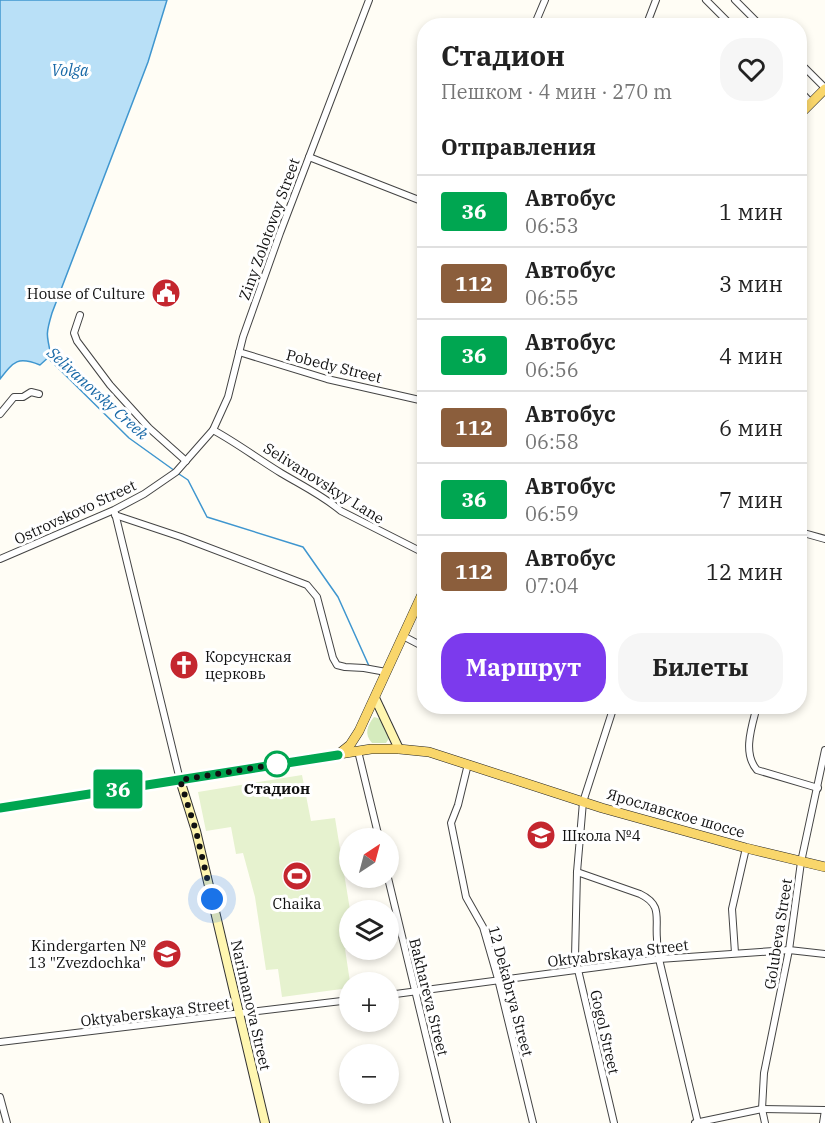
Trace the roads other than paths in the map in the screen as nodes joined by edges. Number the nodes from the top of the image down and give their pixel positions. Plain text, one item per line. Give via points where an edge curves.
1 (369, 0) edge
2 (545, 0) edge
3 (656, 0) edge
4 (706, 0) edge
5 (735, 0) edge
6 (537, 18) edge
7 (649, 18) edge
8 (724, 18) edge
9 (753, 18) edge
10 (807, 70) edge
11 (825, 88) edge
12 (807, 98) edge
13 (811, 102) junction
14 (807, 106) edge
15 (309, 157) junction
16 (417, 199) edge
17 (80, 315) dead end
18 (239, 352) junction
19 (39, 394) dead end
20 (417, 399) edge
21 (0, 414) edge
22 (213, 430) junction
23 (186, 460) junction
24 (115, 513) junction
25 (807, 534) edge
26 (825, 539) edge
27 (417, 549) edge
28 (0, 559) edge
29 (417, 605) edge
30 (403, 636) junction
31 (417, 643) edge
32 (386, 672) junction
33 (375, 698) junction
34 (611, 714) edge
35 (755, 714) edge
36 (399, 749) junction
37 (825, 750) edge
38 (358, 751) junction
39 (338, 755) junction
40 (468, 764) junction
41 (180, 780) junction
42 (818, 788) junction
43 (583, 802) junction
44 (0, 808) edge
45 (377, 828) edge
46 (746, 848) junction
47 (801, 862) junction
48 (825, 867) edge
49 (577, 872) junction
50 (390, 888) edge
51 (789, 950) junction
52 (735, 952) junction
53 (825, 954) edge
54 (659, 959) junction
55 (578, 970) junction
56 (498, 979) junction
57 (416, 992) junction
58 (399, 994) edge
59 (339, 1001) edge
60 (240, 1013) junction
61 (0, 1042) edge
62 (0, 1097) edge
63 (762, 1109) junction
64 (825, 1110) edge
65 (7, 1123) edge
66 (265, 1123) edge
67 (447, 1123) edge
68 (533, 1123) edge
69 (614, 1123) edge
70 (696, 1123) edge
71 (765, 1123) edge
72 (823, 1123) edge

1 - 15 street, Ziny Zolotovoy Street
2 - 6 street
3 - 7 street
4 - 8 street
5 - 9 street
10 - 11 street
11 - 13 main road
12 - 13 street
13 - 14 main road
15 - 16 street
15 - 18 street, Ziny Zolotovoy Street
17 - 23 street via 74,333 77,341 149,428
18 - 20 street, Pobedy Street via 327,379
18 - 22 street, Ziny Zolotovoy Street via 228,397
19 - 21 street via 14,397
22 - 23 street, Ziny Zolotovoy Street
22 - 27 street, Selivanovskyy Lane via 341,510
23 - 24 street, Ostrovskovo Street via 176,472
24 - 28 street, Ostrovskovo Street
24 - 32 street via 307,585 317,597 334,662
24 - 41 street, Narimanova Street
25 - 26 street
29 - 30 main road
30 - 31 street
30 - 32 main road
32 - 33 main road
33 - 36 main road
33 - 39 main road via 356,738
34 - 43 street, Gogol Street
35 - 42 street via 748,752 750,763 756,770
36 - 38 main road, Ярославское шоссе
36 - 40 main road, Ярославское шоссе via 429,752
37 - 42 street, Golubeva Street
38 - 39 main road, Ярославское шоссе
38 - 45 street
39 - 41 main road, Ярославское шоссе
40 - 43 main road, Ярославское шоссе
40 - 56 street, 12 Dekabrya Street via 451,823 466,897 483,927
41 - 44 main road, Ярославское шоссе
41 - 60 main road, Narimanova Street
42 - 47 street, Golubeva Street
43 - 46 main road, Ярославское шоссе
43 - 49 street, Gogol Street
46 - 47 main road, Ярославское шоссе
46 - 52 street via 732,909
47 - 48 main road, Ярославское шоссе
47 - 51 street, Golubeva Street
49 - 54 street via 652,902 657,912
49 - 55 street, Gogol Street
50 - 57 street, Bakhareva Street
51 - 52 street, Oktyabrskaya Street
51 - 53 street, Oktyabrskaya Street
51 - 63 street, Golubeva Street via 764,1072
52 - 54 street, Oktyabrskaya Street
54 - 55 street, Oktyabrskaya Street
54 - 70 street
55 - 56 street, Oktyabrskaya Street
55 - 69 street, Gogol Street
56 - 57 street, Oktyabrskaya Street
56 - 68 street, 12 Dekabrya Street
57 - 58 street
57 - 67 street, Bakhareva Street
59 - 60 street, Oktyaberskaya Street
60 - 61 street, Oktyaberskaya Street
60 - 66 main road, Narimanova Street
62 - 65 street
63 - 64 street
63 - 70 street
63 - 71 street, Golubeva Street
64 - 72 street

